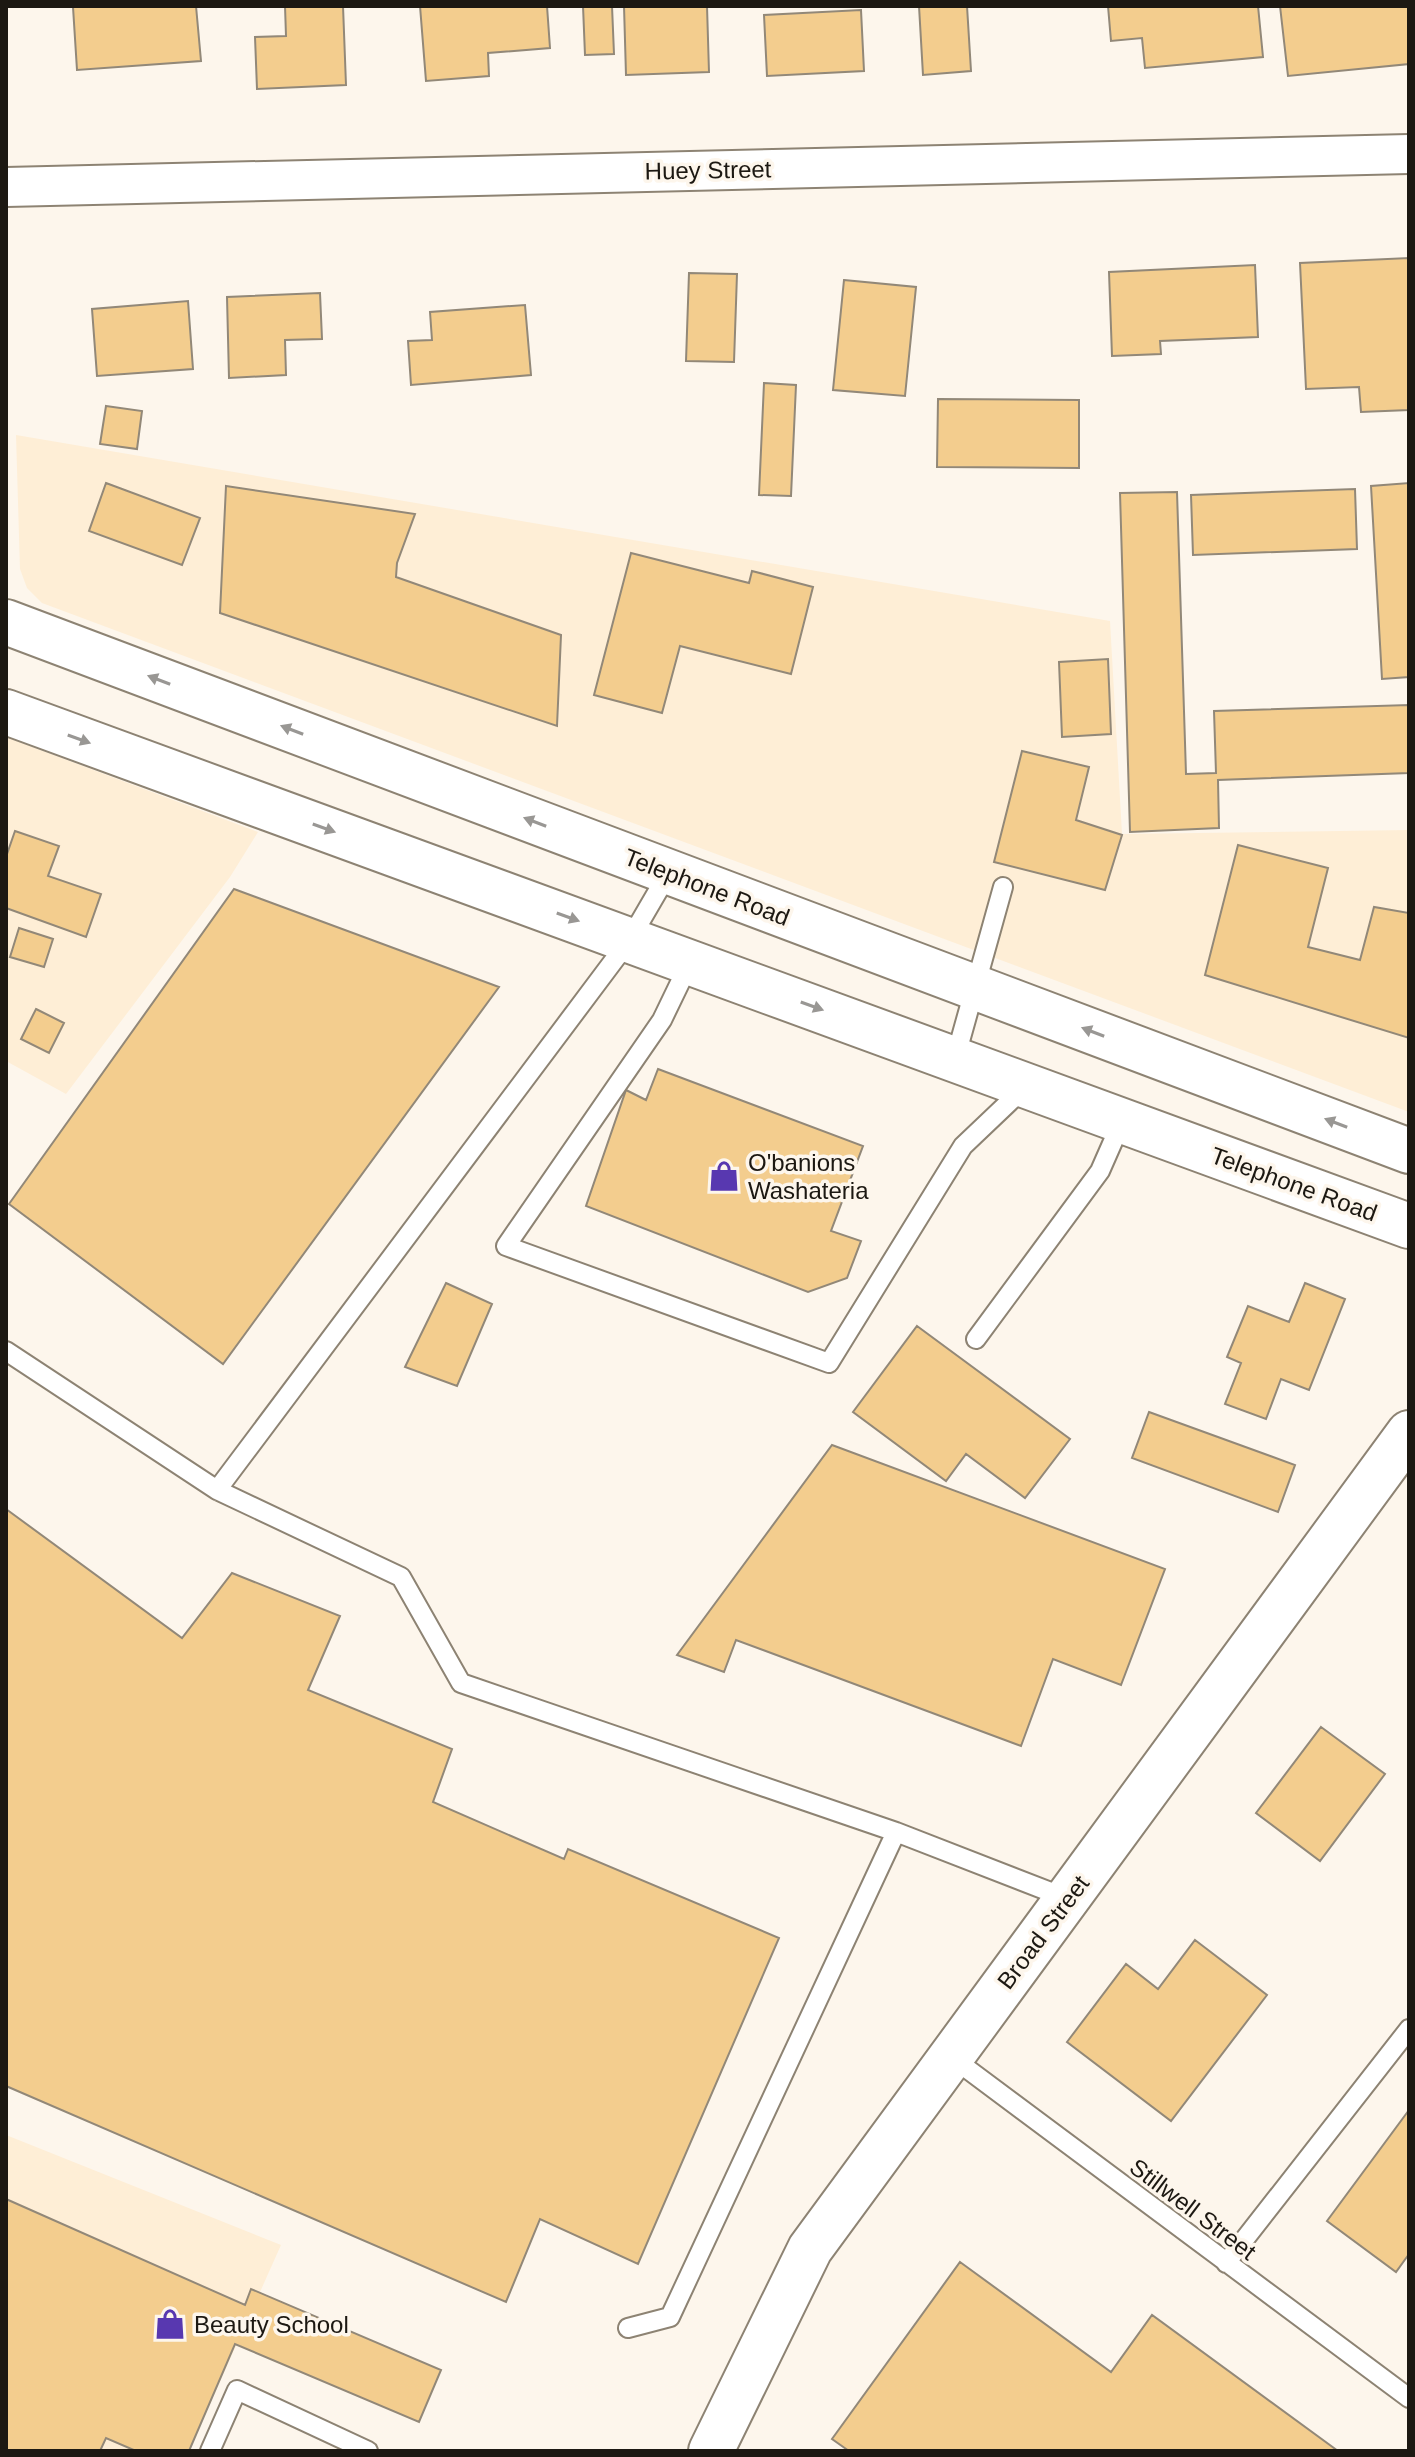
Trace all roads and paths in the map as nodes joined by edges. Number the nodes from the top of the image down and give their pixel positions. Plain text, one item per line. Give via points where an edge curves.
1 (1409, 154) edge
2 (6, 187) edge
3 (6, 622) edge
4 (6, 712) edge
5 (669, 872) junction
6 (1003, 887) dead end
7 (630, 939) junction
8 (691, 961) junction
9 (976, 988) junction
10 (955, 1059) junction
11 (1026, 1086) junction
12 (1122, 1121) junction
13 (1409, 1151) edge
14 (1409, 1226) edge
15 (976, 1339) dead end
16 (6, 1351) edge
17 (1409, 1433) edge
18 (217, 1490) junction
19 (896, 1832) junction
20 (1069, 1899) junction
21 (1409, 2029) edge
22 (950, 2056) junction
23 (1226, 2263) junction
24 (628, 2328) dead end
25 (1409, 2398) edge
26 (210, 2451) edge
27 (368, 2451) edge
28 (711, 2451) edge

1 - 2 street, Huey Street
5 -> 3 main road, Telephone Road
4 -> 7 main road, Telephone Road
5 - 7 lane
5 - 9 main road, Telephone Road
6 - 9 lane
7 - 8 main road, Telephone Road
7 - 18 lane
8 -> 10 main road, Telephone Road
8 - 11 lane via 662,1020 506,1246 829,1363 963,1146
9 - 10 lane
13 -> 9 main road, Telephone Road
10 - 11 main road, Telephone Road
11 - 12 main road, Telephone Road
12 - 14 main road, Telephone Road
12 - 15 lane via 1100,1171
16 - 18 lane
17 - 20 main road, Broad Street
18 - 19 lane via 401,1577 461,1683
19 - 20 lane
19 - 24 lane via 670,2317
20 - 22 main road, Broad Street
21 - 23 lane
22 - 23 lane, Stillwell Street
22 - 28 main road, Broad Street via 810,2249
23 - 25 lane, Stillwell Street
26 - 27 lane via 237,2390

